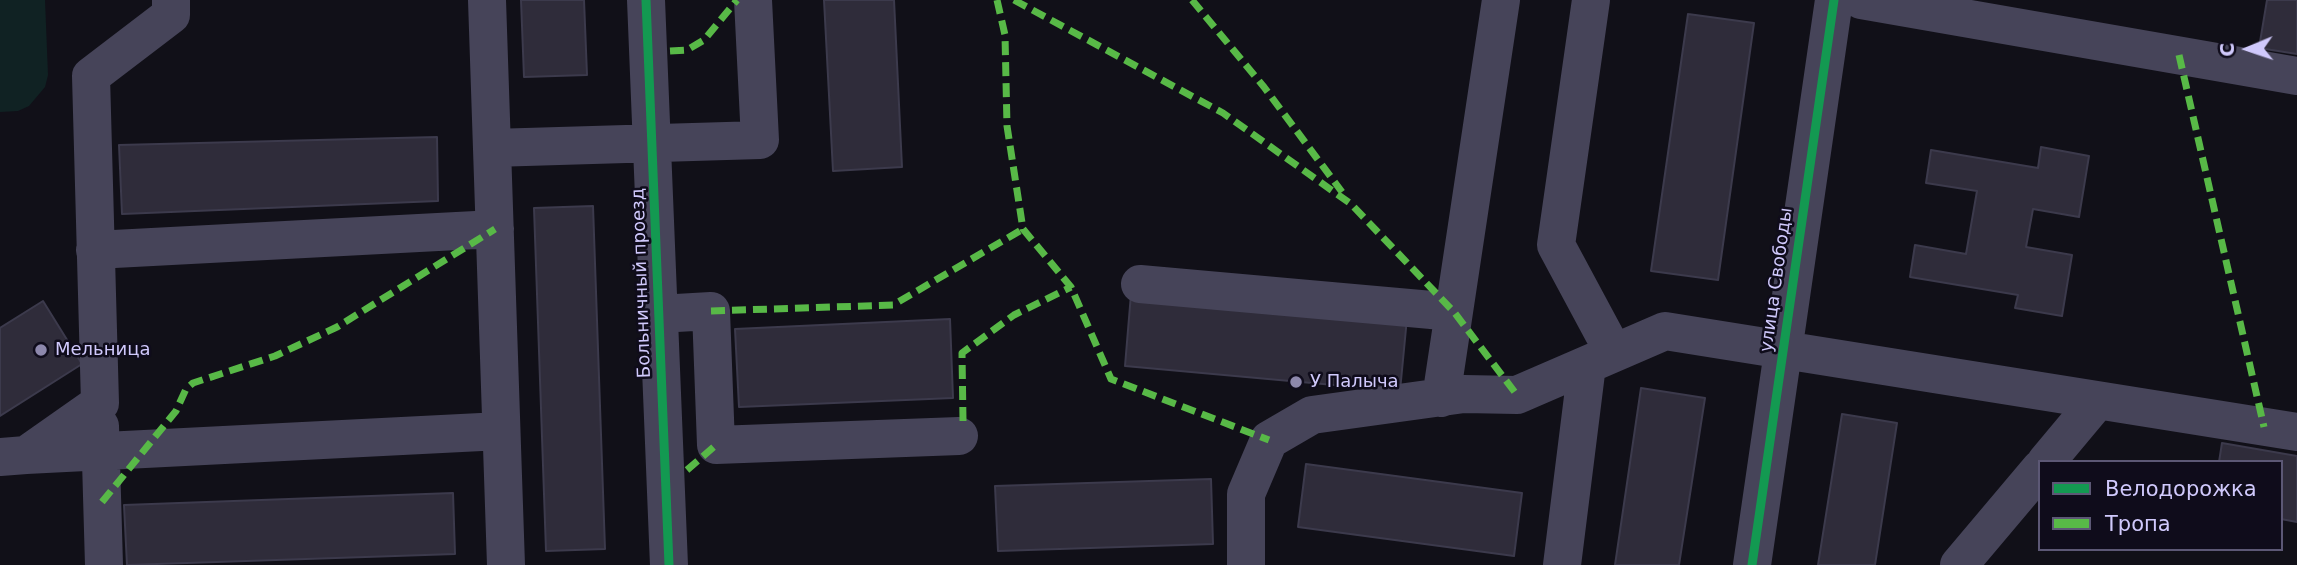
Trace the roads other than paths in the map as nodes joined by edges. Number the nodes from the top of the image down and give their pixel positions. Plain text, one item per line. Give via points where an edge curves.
1 (171, 0) edge
2 (488, 0) edge
3 (646, 0) edge
4 (753, 0) edge
5 (1502, 0) edge
6 (1591, 0) edge
7 (1834, 0) edge
8 (1861, 0) edge
9 (2297, 76) edge
10 (652, 144) junction
11 (492, 148) junction
12 (495, 229) junction
13 (95, 250) junction
14 (1140, 284) dead end
15 (1454, 312) junction
16 (659, 314) junction
17 (1783, 350) junction
18 (1600, 359) junction
19 (1441, 398) junction
20 (2097, 401) junction
21 (100, 403) junction
22 (501, 431) junction
23 (2297, 432) edge
24 (959, 436) dead end
25 (101, 451) junction
26 (13, 456) edge
27 (2048, 460) edge
28 (2038, 471) edge
29 (104, 565) edge
30 (506, 565) edge
31 (669, 565) edge
32 (1246, 565) edge
33 (1562, 565) edge
34 (1752, 565) edge
35 (1959, 565) edge

1 - 13 street via 172,15 91,76
2 - 11 street
3 - 10 street, Больничный проезд
4 - 10 street via 760,140
5 - 15 street
6 - 18 street via 1556,245
7 - 17 street, улица Свободы
8 - 9 street
10 - 11 street
10 - 16 street, Больничный проезд
11 - 12 street
12 - 13 street
12 - 22 street
13 - 21 street
14 - 15 street
15 - 19 street
16 - 24 street via 711,311 716,445
16 - 31 street, Больничный проезд
17 - 18 street via 1665,331
17 - 20 street
17 - 34 street, улица Свободы
18 - 19 street via 1517,395
18 - 33 street
19 - 32 street via 1312,415 1269,440 1246,494
20 - 23 street
20 - 27 street
21 - 25 street
21 - 26 street
22 - 25 street
22 - 30 street
25 - 26 street
25 - 29 street
28 - 35 street

